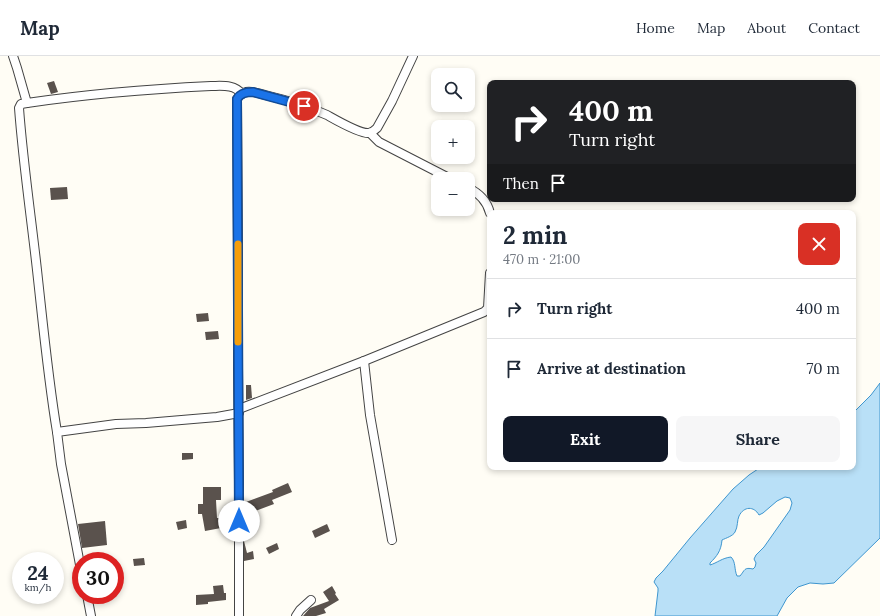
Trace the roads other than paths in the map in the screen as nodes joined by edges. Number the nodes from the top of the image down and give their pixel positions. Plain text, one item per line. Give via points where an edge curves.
1 (13, 56) edge
2 (413, 56) edge
3 (242, 94) junction
4 (27, 102) junction
5 (370, 133) junction
6 (437, 172) edge
7 (475, 192) edge
8 (489, 210) edge
9 (487, 309) edge
10 (364, 361) junction
11 (239, 411) junction
12 (57, 432) junction
13 (392, 540) dead end
14 (78, 552) edge
15 (311, 600) dead end
16 (89, 604) edge
17 (91, 616) edge
18 (239, 616) edge
19 (296, 616) edge

1 - 4 street
2 - 5 street via 377,128
3 - 4 street via 235,88 211,86 118,92
3 - 5 street via 253,92 292,102 356,130
3 - 11 street via 238,96 237,102
4 - 12 street via 19,108 21,137
5 - 6 street via 379,142
7 - 8 street via 487,204
9 - 10 street
10 - 11 street
10 - 13 street via 370,415
11 - 12 street via 217,416 116,424
11 - 18 street
12 - 14 street
15 - 19 street
16 - 17 street

